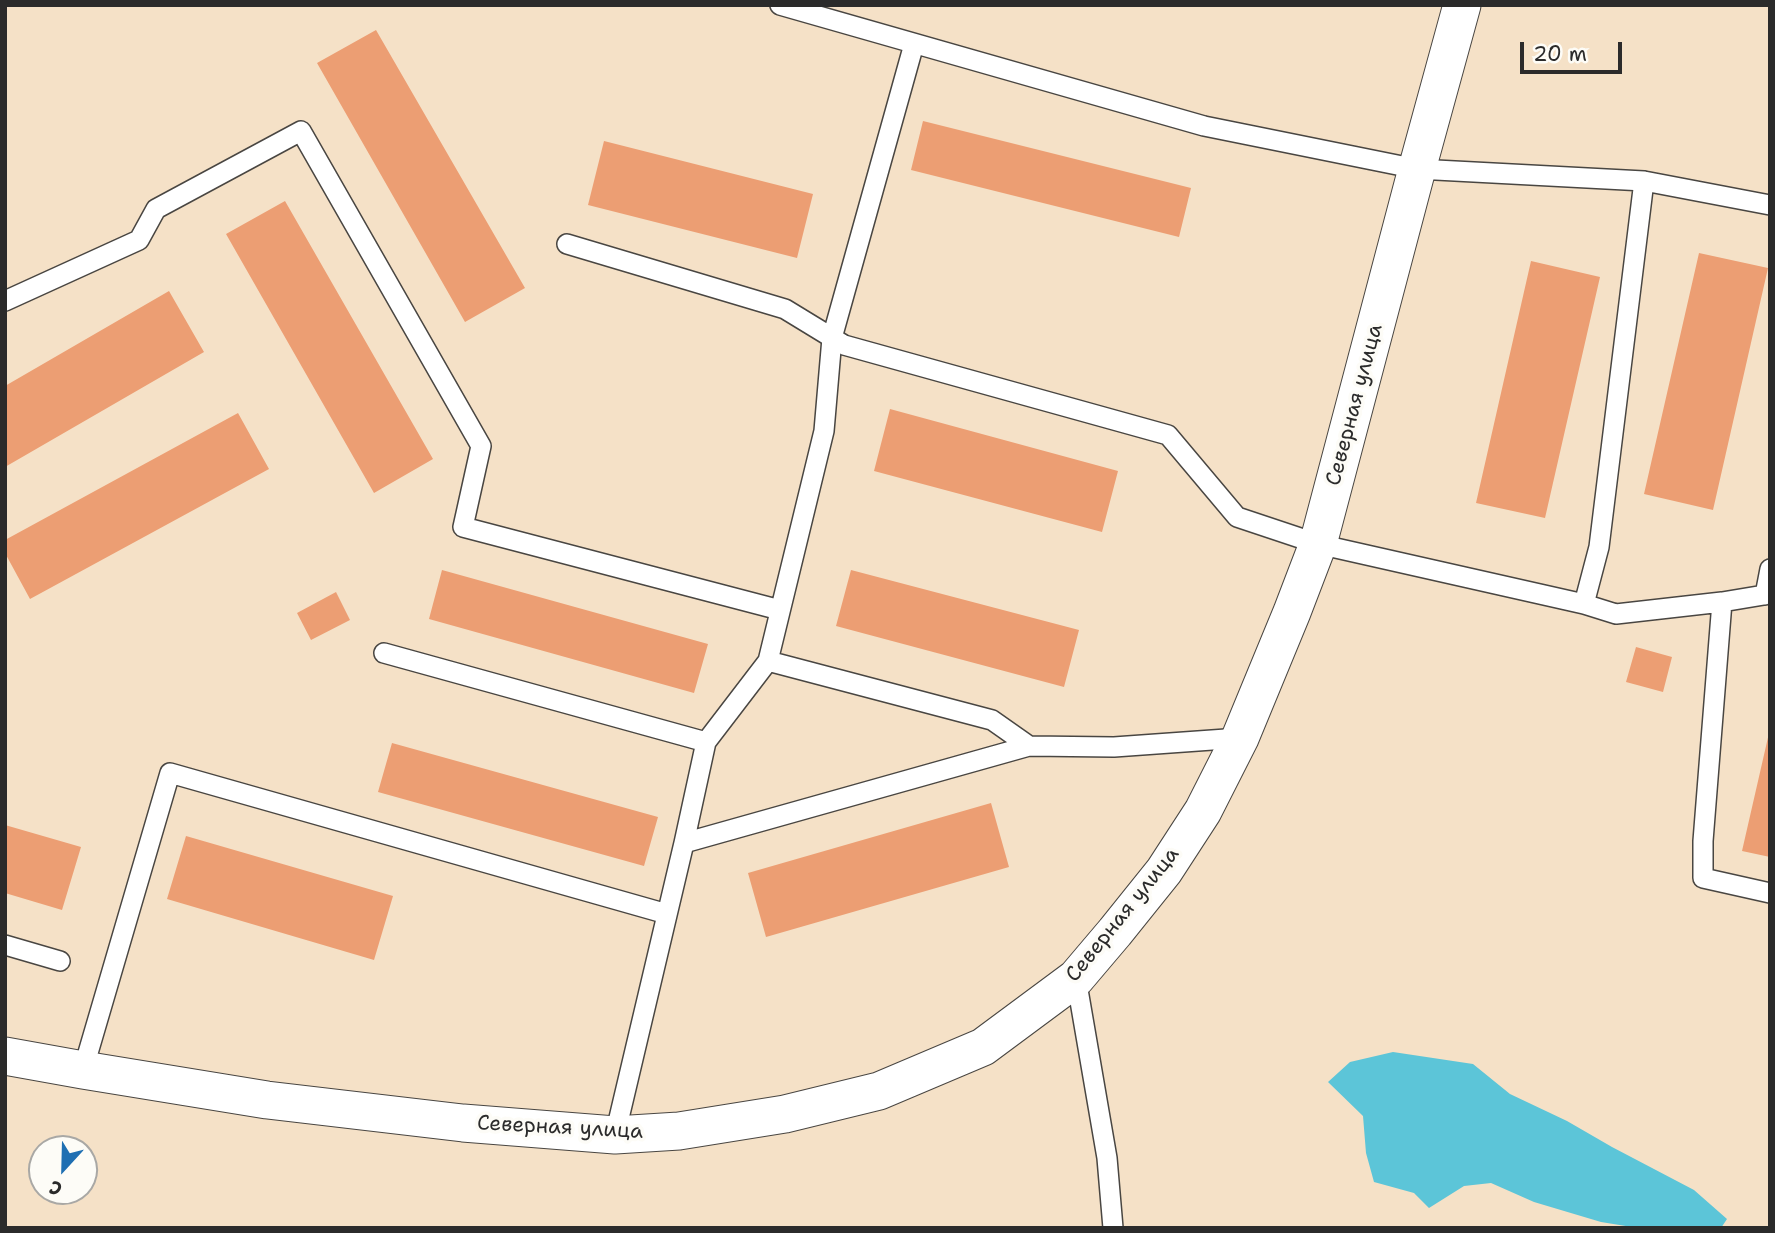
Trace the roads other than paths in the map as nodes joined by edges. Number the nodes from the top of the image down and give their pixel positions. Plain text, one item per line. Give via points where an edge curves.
1 (780, 5) edge
2 (1462, 5) edge
3 (914, 44) junction
4 (1417, 169) junction
5 (1644, 181) junction
6 (1770, 205) edge
7 (568, 244) dead end
8 (5, 301) edge
9 (832, 338) junction
10 (1318, 544) junction
11 (1770, 569) edge
12 (1767, 595) edge
13 (1722, 602) junction
14 (1584, 604) junction
15 (780, 610) junction
16 (384, 653) dead end
17 (768, 661) junction
18 (1240, 738) junction
19 (706, 742) junction
20 (1029, 746) junction
21 (684, 843) junction
22 (1770, 893) edge
23 (667, 914) junction
24 (5, 945) edge
25 (60, 961) dead end
26 (1076, 978) junction
27 (5, 1056) edge
28 (83, 1070) junction
29 (615, 1135) junction
30 (1112, 1228) edge

1 - 3 lane
2 - 4 street, Северная улица
3 - 4 lane via 1204,125
3 - 9 lane
4 - 5 lane
4 - 10 street, Северная улица
5 - 6 lane
5 - 14 lane via 1599,547
7 - 9 lane via 785,309
8 - 15 lane via 139,240 156,209 301,131 481,446 463,527
9 - 10 lane via 1168,435 1237,517
9 - 15 lane via 824,430
10 - 14 lane
10 - 18 street, Северная улица
11 - 12 lane
12 - 13 lane
13 - 14 lane via 1616,614
13 - 22 lane via 1703,878
15 - 17 lane
16 - 19 lane
17 - 19 lane
17 - 20 lane via 992,720
18 - 20 lane via 1114,747
18 - 26 street, Северная улица via 1203,811 1164,871
19 - 21 lane
20 - 21 lane
21 - 23 lane
23 - 28 lane via 170,772
23 - 29 lane
24 - 25 lane
26 - 29 street, Северная улица via 983,1048 879,1091 785,1114 679,1131
26 - 30 lane via 1107,1158
27 - 28 street, Северная улица
28 - 29 street, Северная улица via 320,1107

